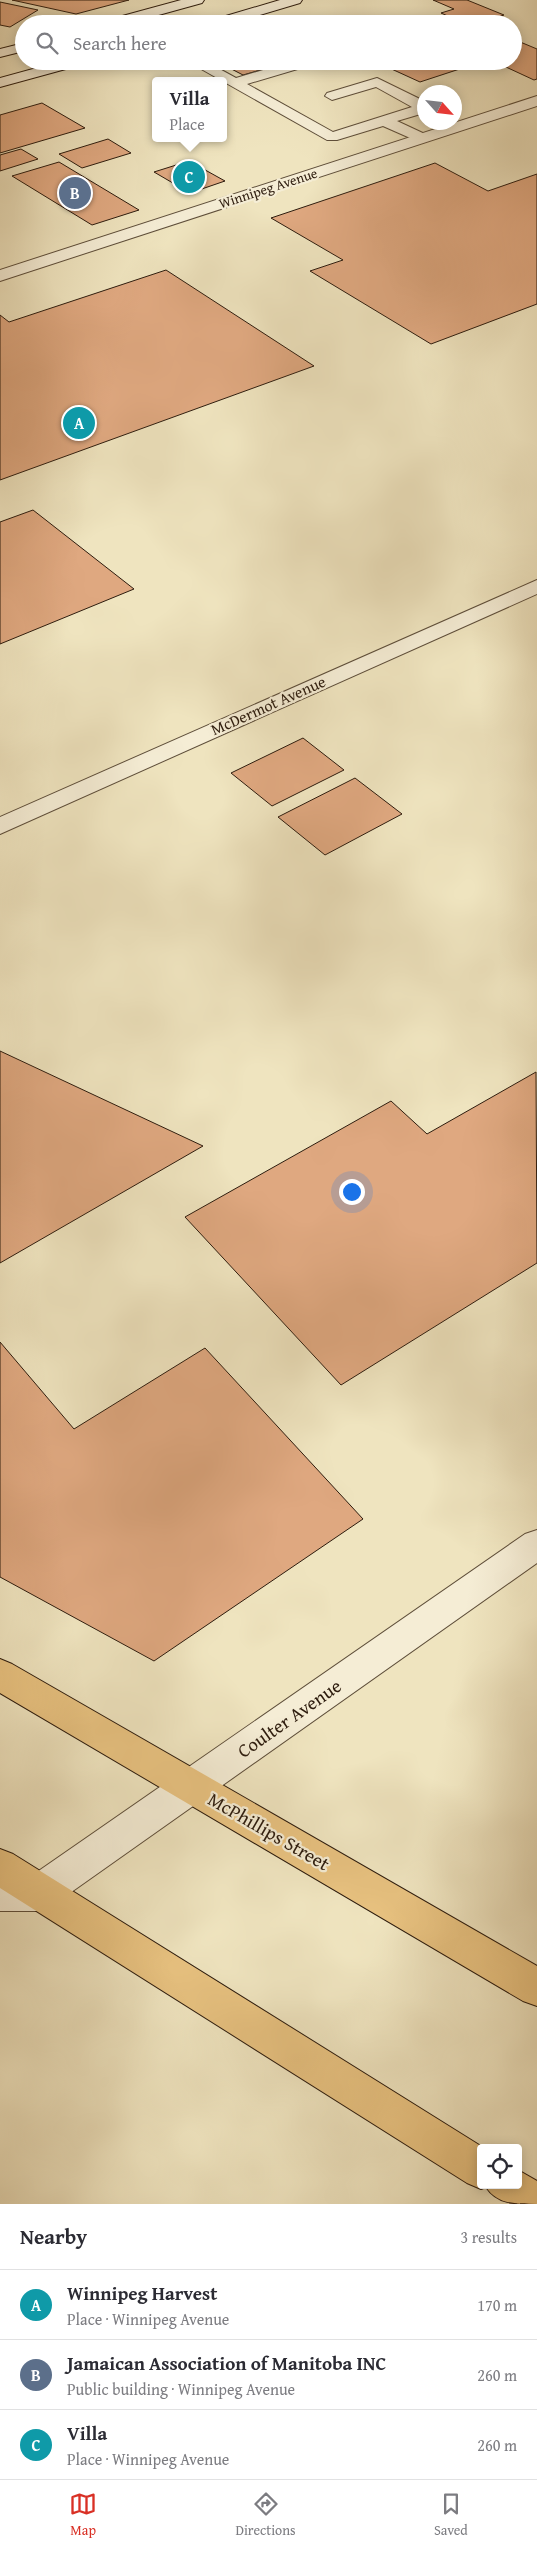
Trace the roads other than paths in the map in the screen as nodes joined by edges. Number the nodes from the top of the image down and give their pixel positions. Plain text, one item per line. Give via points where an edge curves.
1 (197, 0) edge
2 (292, 0) edge
3 (142, 15) edge
4 (246, 15) edge
5 (15, 49) edge
6 (0, 53) edge
7 (47, 70) edge
8 (210, 70) edge
9 (279, 70) edge
10 (223, 77) edge
11 (227, 79) edge
12 (0, 83) edge
13 (234, 83) junction
14 (332, 96) dead end
15 (537, 101) edge
16 (417, 103) edge
17 (417, 109) edge
18 (384, 120) junction
19 (422, 138) junction
20 (0, 276) edge
21 (537, 586) edge
22 (0, 826) edge
23 (537, 1544) edge
24 (0, 1675) edge
25 (192, 1786) junction
26 (0, 1867) edge
27 (0, 1892) edge
28 (40, 1892) junction
29 (537, 1987) edge
30 (477, 2166) edge
31 (512, 2189) edge
32 (536, 2204) edge

1 - 3 street
2 - 4 street
5 - 6 street
7 - 12 street
8 - 10 street
9 - 13 street
11 - 13 street
13 - 18 street via 332,137
14 - 16 street via 377,82
15 - 19 street, Winnipeg Avenue
17 - 18 street
18 - 19 street
19 - 20 street, Winnipeg Avenue
21 - 22 street, McDermot Avenue
23 - 25 street, Coulter Avenue
24 - 25 main road, McPhillips Street
25 - 28 street, Coulter Avenue
25 - 29 main road, McPhillips Street
26 - 28 main road
27 - 28 street
28 - 30 main road
31 - 32 main road

